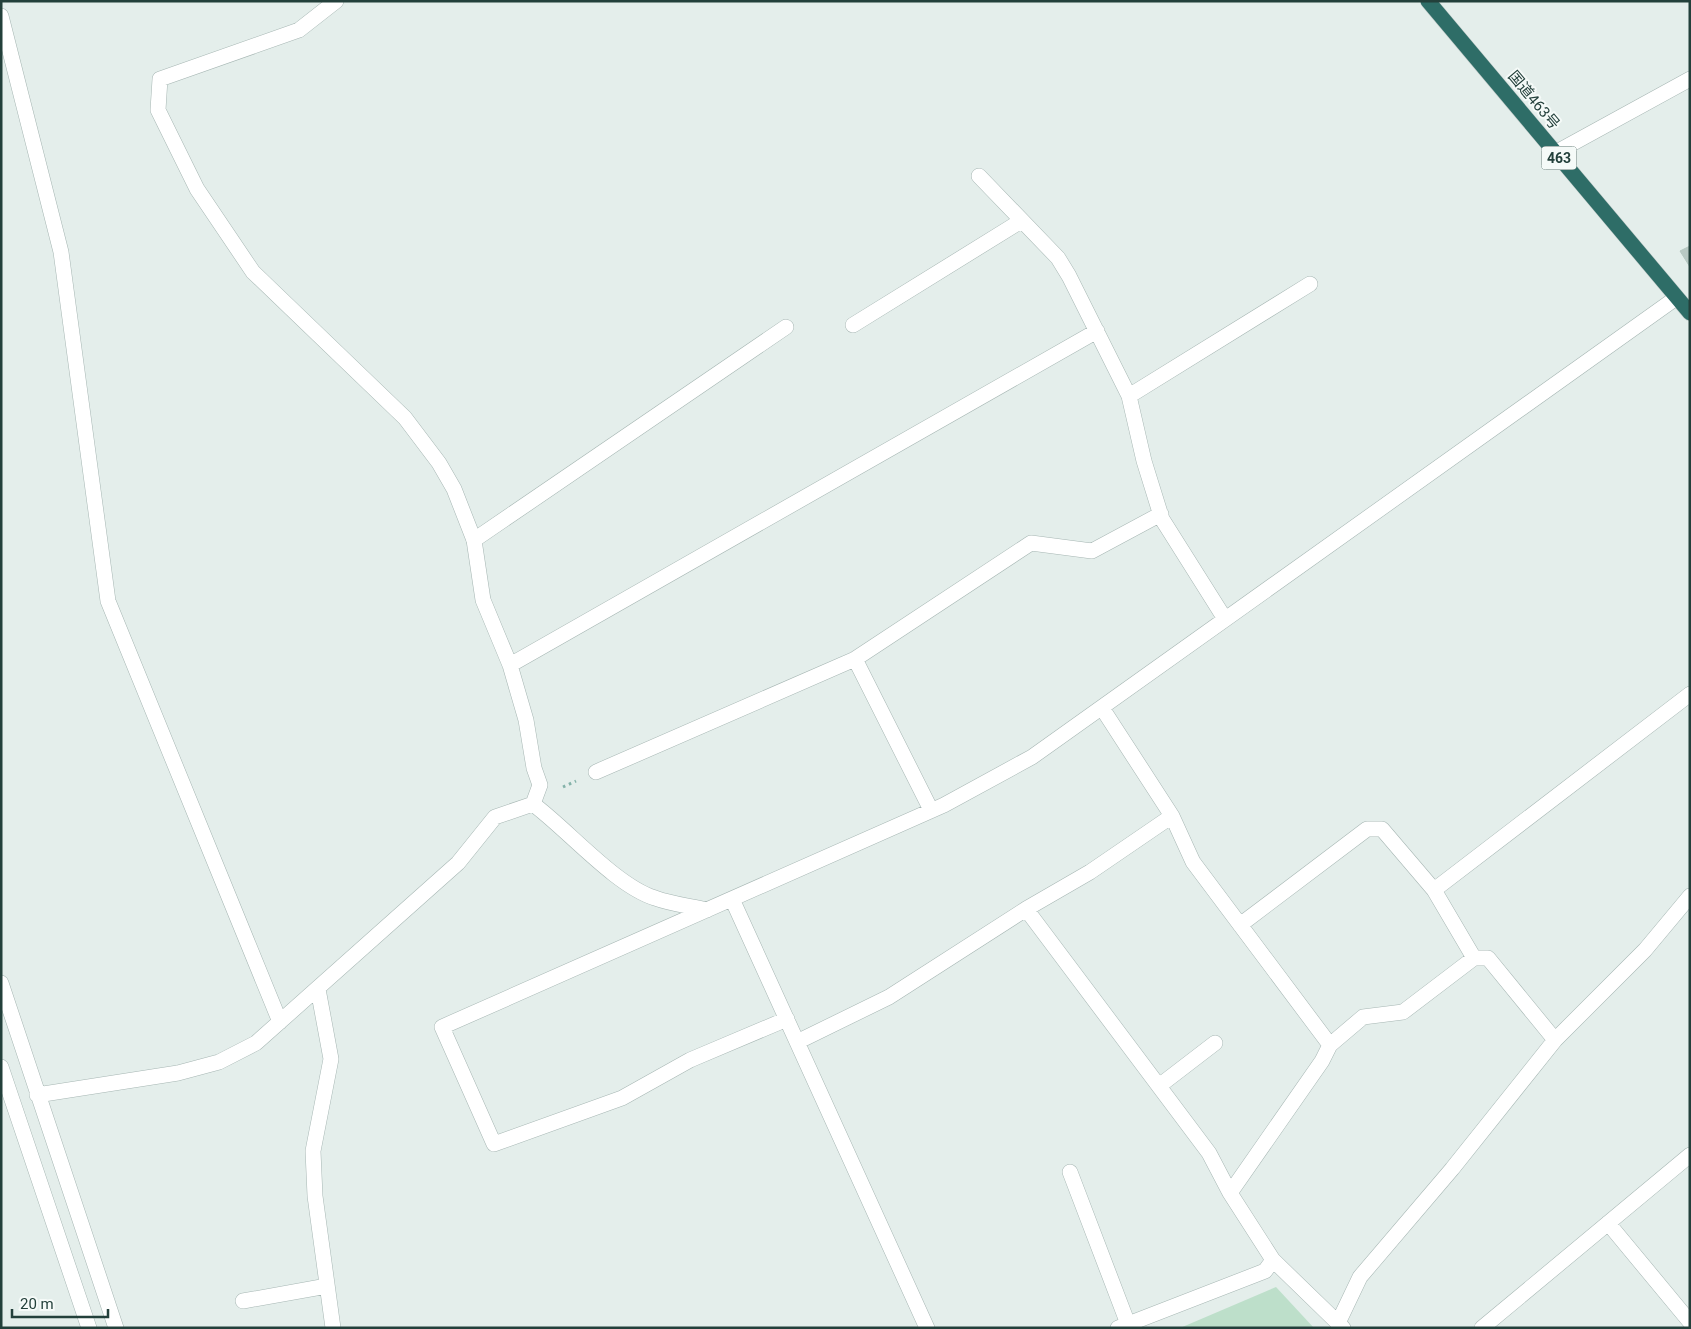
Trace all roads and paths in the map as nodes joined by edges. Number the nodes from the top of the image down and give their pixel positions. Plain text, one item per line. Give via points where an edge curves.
1 (336, 1) edge
2 (1428, 1) edge
3 (1, 16) edge
4 (8, 70) edge
5 (1690, 79) edge
6 (1555, 153) junction
7 (979, 176) dead end
8 (1021, 221) junction
9 (1310, 284) dead end
10 (1676, 298) junction
11 (1690, 313) edge
12 (853, 325) dead end
13 (786, 326) dead end
14 (1097, 330) junction
15 (1130, 396) junction
16 (1161, 514) junction
17 (474, 540) junction
18 (1226, 619) junction
19 (855, 659) junction
20 (510, 665) junction
21 (1690, 694) edge
22 (1102, 708) junction
23 (596, 772) dead end
24 (533, 804) junction
25 (931, 810) junction
26 (1172, 816) junction
27 (1434, 890) junction
28 (1690, 896) edge
29 (732, 899) junction
30 (1026, 909) junction
31 (707, 910) junction
32 (1240, 925) junction
33 (1474, 958) junction
34 (1, 983) edge
35 (318, 989) junction
36 (786, 1019) junction
37 (280, 1022) junction
38 (1555, 1040) junction
39 (797, 1042) junction
40 (1215, 1043) dead end
41 (1330, 1045) junction
42 (1, 1067) edge
43 (1159, 1086) junction
44 (5, 1089) edge
45 (37, 1095) junction
46 (1690, 1155) edge
47 (1070, 1172) dead end
48 (1230, 1193) junction
49 (1608, 1223) junction
50 (1273, 1260) junction
51 (327, 1286) junction
52 (243, 1301) dead end
53 (1690, 1322) edge
54 (1341, 1325) edge
55 (1123, 1326) edge
56 (89, 1328) edge
57 (116, 1328) edge
58 (333, 1328) edge
59 (927, 1328) edge
60 (1482, 1328) edge

1 - 17 street via 299,30 160,80 158,110 197,189 252,272 405,418 449,480
2 - 6 highway, 国道463号 / 463
3 - 4 street
4 - 37 street via 61,252 108,601
5 - 6 street
6 - 10 highway, 国道463号 / 463
7 - 8 street
8 - 12 street
8 - 14 street via 1058,258
9 - 15 street
10 - 11 highway, 国道463号 / 463
10 - 18 street
13 - 17 street
14 - 15 street
14 - 20 street
15 - 16 street via 1144,461
16 - 18 street
16 - 19 street via 1092,551 1031,543
17 - 20 street via 483,600
18 - 22 street
19 - 23 street
19 - 25 street
20 - 24 street via 540,786
21 - 27 street
22 - 25 street via 1032,757
22 - 26 street
24 - 31 street via 622,881 653,898
24 - 35 street via 495,817 458,863
25 - 29 street
26 - 30 street via 1090,872
26 - 32 street via 1194,862
27 - 32 street via 1382,829 1367,829
27 - 33 street
28 - 38 street via 1645,950
29 - 31 street
29 - 36 street
30 - 39 street via 889,997
30 - 43 street
31 - 36 street via 442,1027 494,1144 622,1098 690,1060
32 - 41 street
33 - 38 street via 1488,958
33 - 41 street via 1404,1012 1363,1017
34 - 45 street
35 - 37 street
35 - 51 street via 330,1058 313,1151 315,1196
36 - 39 street
37 - 45 street via 256,1043 218,1062 178,1073
38 - 54 street via 1360,1277
39 - 59 street
40 - 43 street
41 - 48 street
42 - 44 street
43 - 48 street via 1209,1152
44 - 56 street
45 - 57 street
46 - 49 street
47 - 55 street
48 - 50 street
49 - 53 street
49 - 60 street
50 - 54 street
50 - 55 street via 1265,1271
51 - 52 street
51 - 58 street

